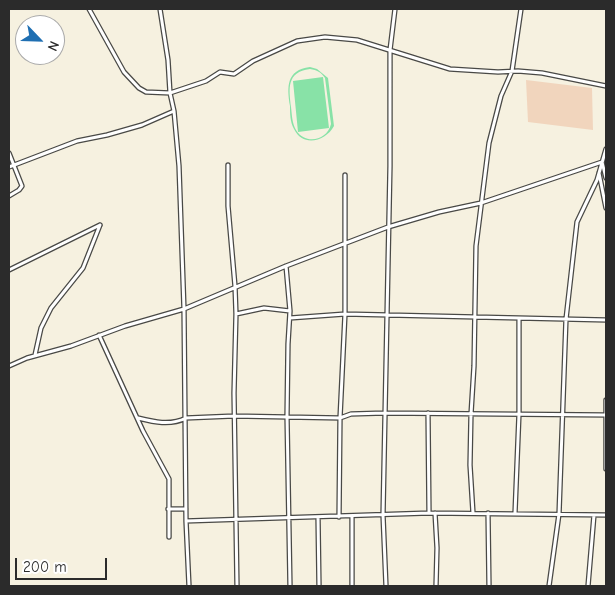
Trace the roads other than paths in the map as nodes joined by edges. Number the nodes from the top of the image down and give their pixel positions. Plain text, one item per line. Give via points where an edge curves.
1 (89, 9) edge
2 (160, 9) edge
3 (396, 9) edge
4 (521, 9) edge
5 (390, 50) junction
6 (512, 71) junction
7 (606, 86) edge
8 (170, 93) junction
9 (174, 111) junction
10 (606, 149) edge
11 (9, 153) edge
12 (602, 162) junction
13 (228, 165) dead end
14 (13, 166) junction
15 (9, 167) edge
16 (599, 173) junction
17 (344, 175) dead end
18 (606, 178) edge
19 (9, 196) edge
20 (482, 203) junction
21 (606, 208) edge
22 (388, 227) junction
23 (344, 244) junction
24 (286, 266) junction
25 (9, 270) edge
26 (236, 286) junction
27 (184, 309) junction
28 (290, 312) junction
29 (236, 314) junction
30 (345, 314) junction
31 (386, 315) junction
32 (475, 317) junction
33 (290, 318) junction
34 (519, 318) junction
35 (566, 319) junction
36 (606, 320) edge
37 (99, 335) junction
38 (35, 356) junction
39 (9, 366) edge
40 (606, 400) edge
41 (384, 413) junction
42 (428, 413) junction
43 (471, 414) junction
44 (519, 414) junction
45 (606, 415) edge
46 (234, 416) junction
47 (287, 416) junction
48 (563, 416) junction
49 (138, 418) junction
50 (186, 418) junction
51 (340, 418) junction
52 (606, 469) edge
53 (168, 508) junction
54 (186, 508) junction
55 (429, 513) junction
56 (435, 513) junction
57 (473, 513) junction
58 (488, 513) junction
59 (515, 513) junction
60 (559, 514) junction
61 (383, 515) junction
62 (594, 515) junction
63 (606, 515) edge
64 (352, 516) junction
65 (318, 517) junction
66 (339, 517) junction
67 (288, 518) junction
68 (235, 520) junction
69 (186, 521) junction
70 (169, 537) dead end
71 (189, 586) edge
72 (237, 586) edge
73 (290, 586) edge
74 (319, 586) edge
75 (352, 586) edge
76 (386, 586) edge
77 (436, 586) edge
78 (489, 586) edge
79 (549, 586) edge
80 (588, 586) edge

1 - 8 street via 133,82 146,92
2 - 8 street
3 - 5 street
4 - 6 street
5 - 6 street via 450,69
5 - 8 street via 357,40 325,37 298,41 253,61 234,74 220,72 206,81
5 - 22 street
6 - 7 street via 542,73
6 - 20 street via 501,96 489,144
8 - 9 street
9 - 14 street via 142,125 77,141
9 - 27 street
10 - 12 street
11 - 14 street
12 - 16 street
12 - 18 street
12 - 20 street
13 - 26 street via 228,206
14 - 15 street
14 - 19 street via 22,186
16 - 21 street
16 - 35 street via 576,222
17 - 23 street
20 - 22 street
20 - 32 street via 476,246
22 - 23 street
22 - 31 street
23 - 24 street
23 - 30 street
24 - 26 street
24 - 28 street
25 - 38 street via 100,224 83,268 51,308
26 - 27 street
26 - 29 street
27 - 37 street
27 - 50 street
28 - 29 street via 264,308
28 - 33 street
29 - 46 street
30 - 31 street
30 - 33 street
30 - 51 street
31 - 32 street
31 - 41 street
32 - 34 street
32 - 43 street
33 - 47 street
34 - 35 street
34 - 44 street
35 - 36 street
35 - 48 street
37 - 38 street
37 - 49 street
38 - 39 street
40 - 45 street
41 - 42 street
41 - 51 street via 351,414
41 - 61 street
42 - 43 street
42 - 55 street
43 - 44 street
43 - 57 street
44 - 48 street
44 - 59 street
45 - 48 street
45 - 52 street
46 - 47 street
46 - 50 street
46 - 68 street
47 - 51 street
47 - 67 street
48 - 60 street
49 - 50 street via 160,423 179,422
49 - 53 street via 169,479
50 - 54 street
51 - 66 street
53 - 54 street
53 - 70 street
54 - 69 street
55 - 56 street
55 - 61 street
56 - 57 street
56 - 77 street
57 - 58 street
58 - 59 street
58 - 78 street
59 - 60 street
60 - 62 street
60 - 79 street
61 - 64 street
61 - 76 street
62 - 63 street
62 - 80 street
64 - 66 street
64 - 75 street
65 - 66 street
65 - 67 street
65 - 74 street
67 - 68 street
67 - 73 street
68 - 69 street
68 - 72 street
69 - 71 street

